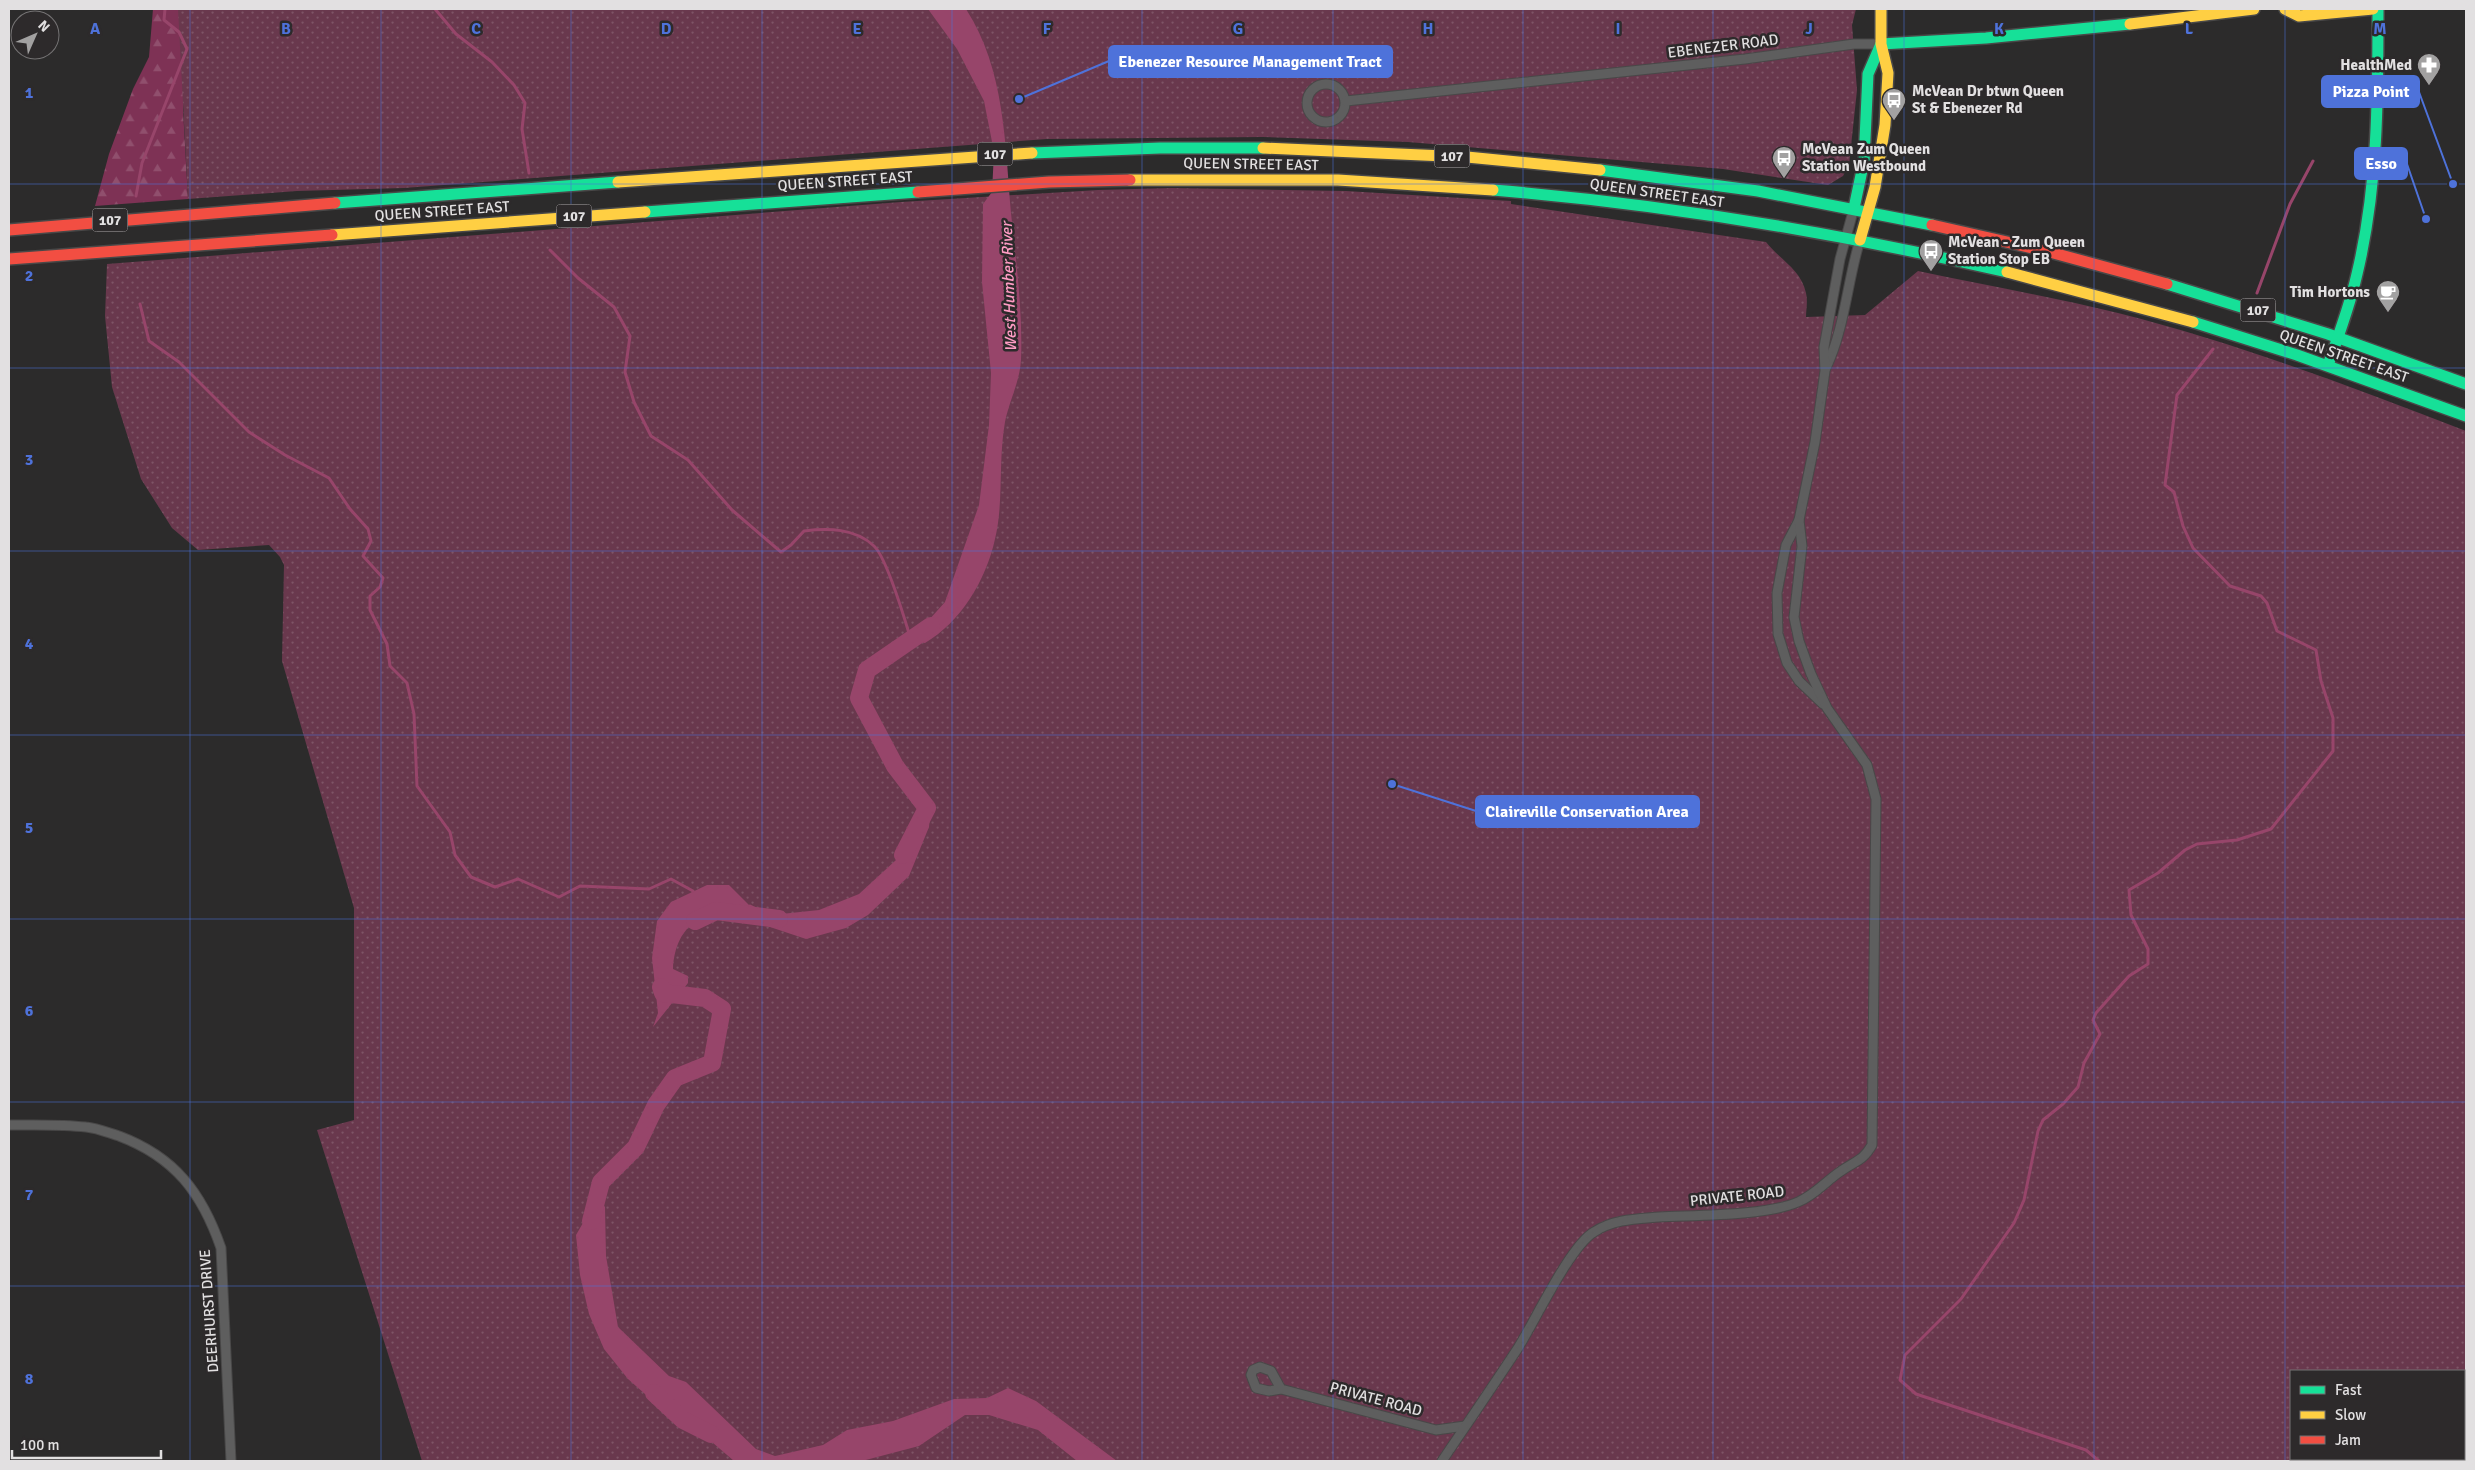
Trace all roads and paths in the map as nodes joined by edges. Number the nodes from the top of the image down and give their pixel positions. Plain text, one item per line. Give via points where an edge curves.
1 (1881, 9) edge
2 (2254, 9) edge
3 (2285, 9) edge
4 (2373, 9) edge
5 (2378, 9) edge
6 (1881, 44) junction
7 (1346, 101) junction
8 (1854, 208) junction
9 (1868, 210) junction
10 (9, 230) edge
11 (1846, 237) junction
12 (1860, 240) junction
13 (9, 259) edge
14 (2338, 337) junction
15 (2328, 365) junction
16 (1825, 371) junction
17 (2466, 384) edge
18 (2466, 416) edge
19 (1799, 520) junction
20 (1827, 708) junction
21 (9, 1125) edge
22 (1281, 1390) dead end
23 (1465, 1426) junction
24 (232, 1461) edge
25 (1442, 1461) edge

1 - 6 main road
2 - 6 main road, EBENEZER ROAD via 2157,22
3 - 4 main road via 2299,16
5 - 14 main road via 2377,127 2371,204 2360,266
6 - 7 street, EBENEZER ROAD via 1854,44 1745,59
6 - 8 main road via 1868,74 1864,161
6 - 9 main road via 1888,73 1885,125
7 - 7 street via 1340,90 1328,84 1310,92 1307,105 1317,120 1328,123 1343,113
8 - 9 main road, QUEEN STREET EAST / 107
8 - 10 main road, QUEEN STREET EAST / 107 via 1646,175 1447,156 1245,147 1047,151
8 - 11 street
9 - 12 main road
9 - 14 main road, QUEEN STREET EAST / 107 via 1995,237 2135,273
11 - 12 main road, QUEEN STREET EAST / 107
11 - 13 main road, QUEEN STREET EAST / 107 via 1648,206 1431,185 1181,178 945,188
11 - 16 street via 1824,346
12 - 15 main road, QUEEN STREET EAST / 107 via 2103,296
12 - 16 street via 1836,348
14 - 15 main road
14 - 17 main road, QUEEN STREET EAST / 107
15 - 18 main road, QUEEN STREET EAST / 107
16 - 19 street
19 - 20 street via 1802,546 1794,617 1808,666
19 - 20 street via 1786,545 1777,593 1778,634 1787,663 1799,681
20 - 23 street, PRIVATE ROAD via 1868,764 1876,800 1872,1145 1865,1158 1797,1202 1730,1213 1630,1219 1593,1232 1578,1246 1518,1348
21 - 24 street, DEERHURST DRIVE via 88,1127 109,1133 141,1144 177,1170 191,1187 211,1218 221,1248
22 - 23 street, PRIVATE ROAD via 1436,1430
23 - 25 street, PRIVATE ROAD

